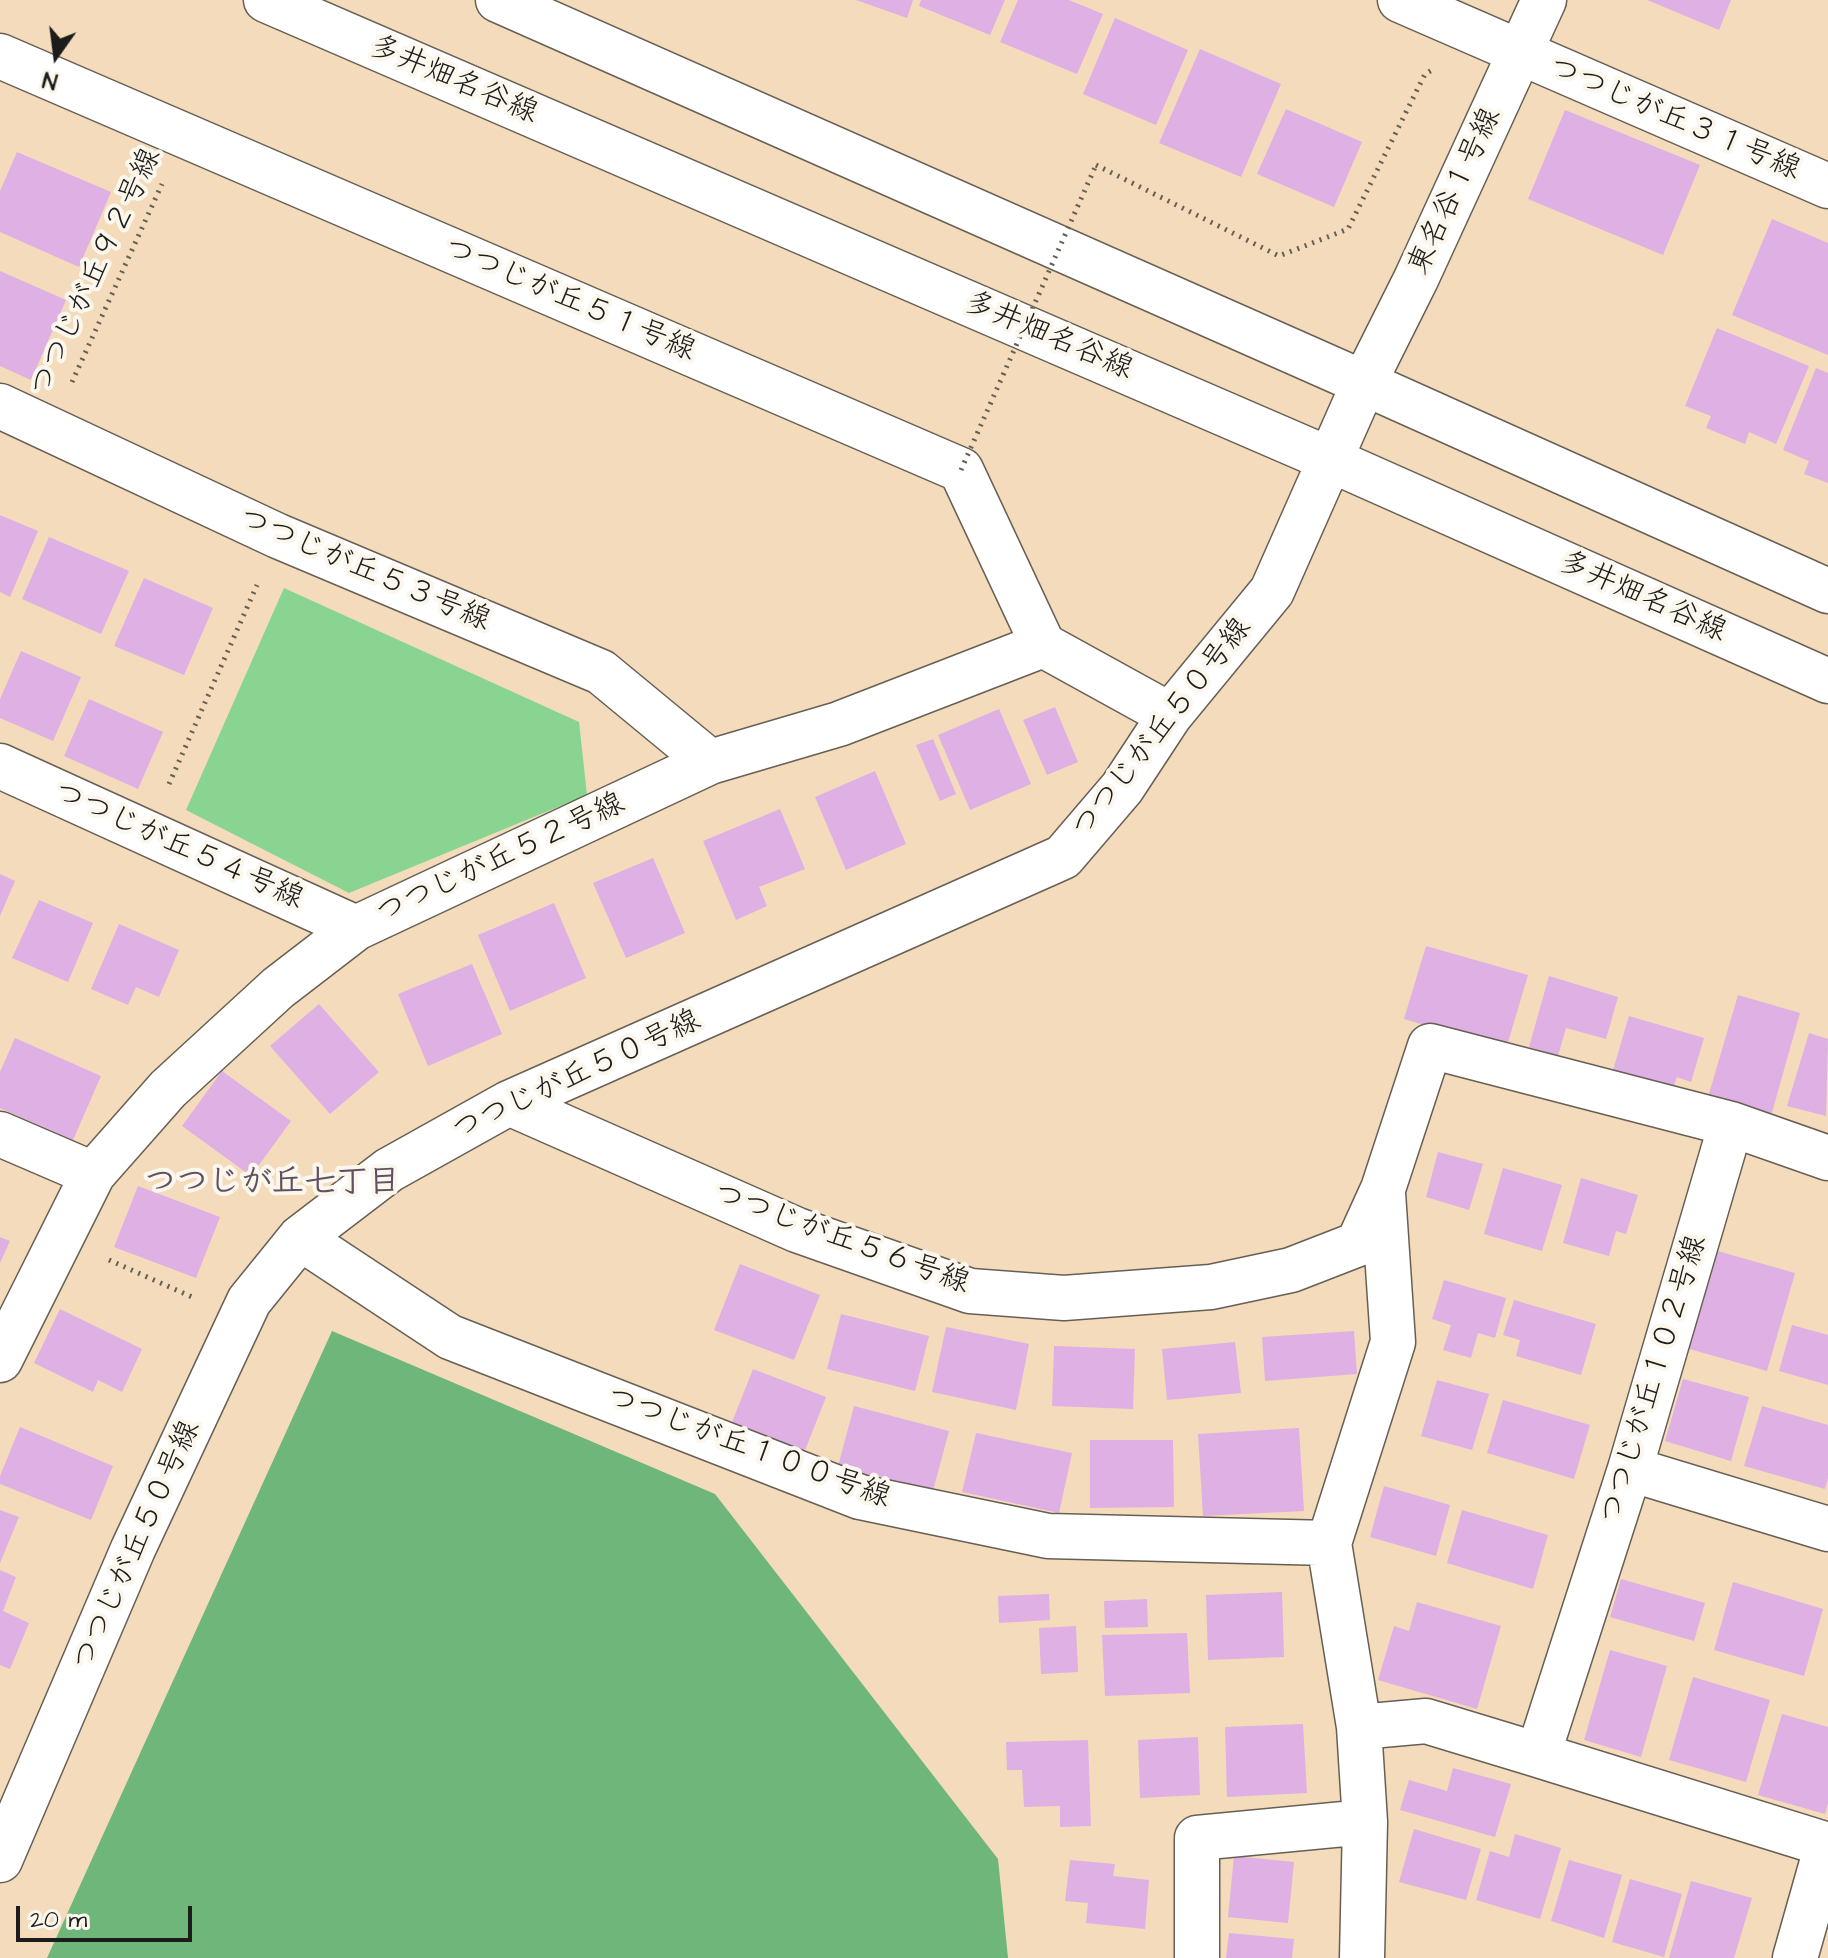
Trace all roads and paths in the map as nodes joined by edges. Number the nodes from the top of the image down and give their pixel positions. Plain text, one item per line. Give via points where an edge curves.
1 (266, 0) edge
2 (498, 0) edge
3 (1400, 0) edge
4 (1544, 0) edge
5 (1520, 54) junction
6 (0, 56) edge
7 (1435, 68) dead end
8 (184, 136) junction
9 (1828, 186) edge
10 (1364, 383) junction
11 (0, 406) edge
12 (50, 428) junction
13 (1331, 460) junction
14 (961, 470) junction
15 (278, 536) junction
16 (1828, 591) edge
17 (1043, 645) junction
18 (1828, 681) edge
19 (1170, 715) junction
20 (710, 762) junction
21 (0, 766) edge
22 (148, 832) junction
23 (356, 928) junction
24 (509, 1103) junction
25 (1731, 1124) junction
26 (0, 1134) edge
27 (1828, 1158) edge
28 (93, 1174) junction
29 (1383, 1189) junction
30 (300, 1238) junction
31 (61, 1239) junction
32 (241, 1319) junction
33 (0, 1360) edge
34 (1630, 1469) junction
35 (1828, 1529) edge
36 (1329, 1543) junction
37 (1359, 1727) junction
38 (1538, 1755) junction
39 (1365, 1822) junction
40 (1828, 1845) edge
41 (1, 1861) edge
42 (1197, 1958) edge
43 (1362, 1958) edge
44 (1795, 1958) edge

1 - 13 street, 多井畑名谷線
2 - 10 street
3 - 5 street, つつじが丘３１号線
4 - 5 street, 東名谷１号線
5 - 9 street, つつじが丘３１号線
5 - 10 street, 東名谷１号線
6 - 8 street, つつじが丘５１号線
7 - 14 path, bridge via 1425,74 1348,229 1279,256 1096,165
8 - 12 path, つつじが丘９２号線
8 - 14 street, つつじが丘５１号線
10 - 13 street, 東名谷１号線
10 - 16 street
11 - 12 street, つつじが丘５３号線
12 - 15 street, つつじが丘５３号線
13 - 18 street, 多井畑名谷線
13 - 19 street, つつじが丘５０号線 via 1272,591
14 - 17 street
15 - 20 street, つつじが丘５３号線 via 601,672
15 - 22 path
17 - 19 street
17 - 20 street, つつじが丘５２号線 via 839,724
19 - 24 street, つつじが丘５０号線 via 1122,788 1063,857
20 - 23 street, つつじが丘５２号線
21 - 22 street, つつじが丘５４号線
22 - 23 street, つつじが丘５４号線
23 - 28 street, つつじが丘５２号線 via 278,988 179,1079
24 - 29 street, つつじが丘５６号線 via 797,1230 970,1291 1064,1298 1211,1287 1291,1270 1358,1244
24 - 30 street, つつじが丘５０号線 via 389,1170
25 - 27 street
25 - 29 street, つつじが丘５６号線 via 1430,1046
25 - 34 street, つつじが丘１０２号線
26 - 28 street
28 - 31 street, つつじが丘５２号線
29 - 36 street via 1393,1342
30 - 32 street, つつじが丘５０号線 via 249,1301
30 - 36 street, つつじが丘１００号線 via 450,1337 860,1497 1048,1536
31 - 32 path
31 - 33 street, つつじが丘５２号線
32 - 41 street, つつじが丘５０号線 via 133,1549
34 - 35 street
34 - 38 street, つつじが丘１０２号線
36 - 37 street
37 - 38 street via 1426,1721
37 - 39 street
38 - 40 street
39 - 42 street via 1197,1838
39 - 43 street
40 - 44 street

